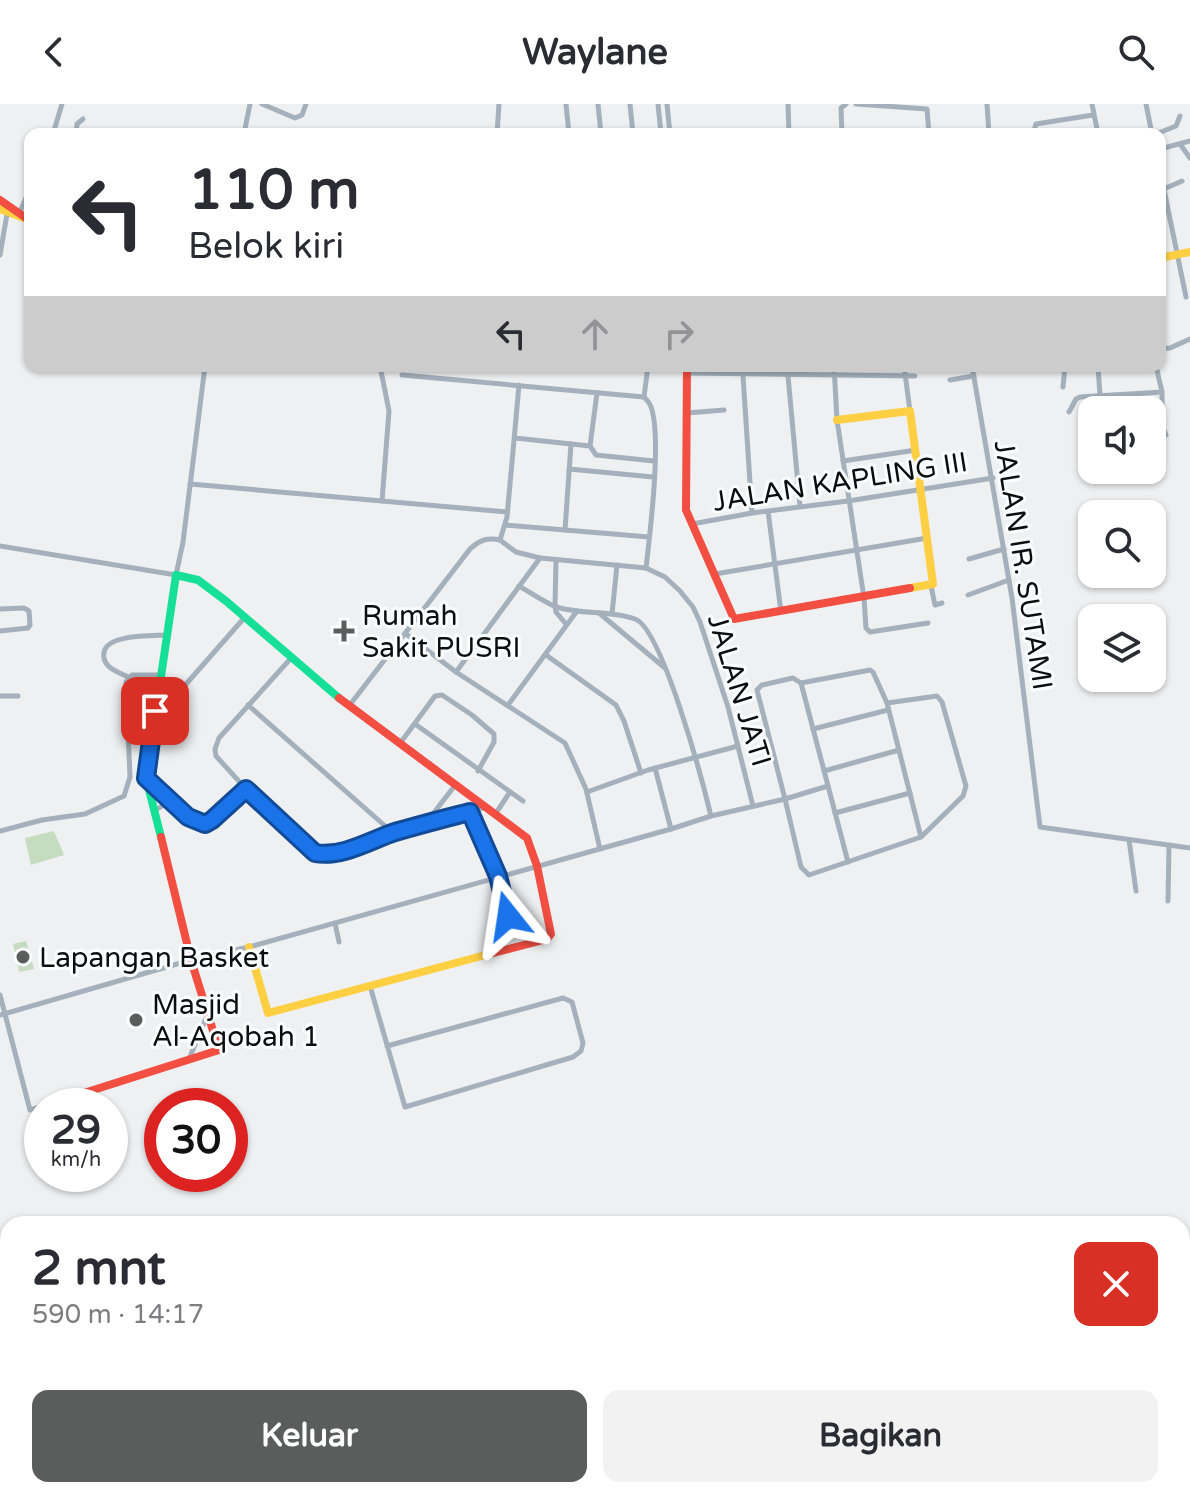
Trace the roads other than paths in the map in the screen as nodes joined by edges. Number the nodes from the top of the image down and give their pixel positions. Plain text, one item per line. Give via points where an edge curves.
1 (62, 104) edge
2 (250, 104) edge
3 (262, 104) edge
4 (306, 104) edge
5 (499, 104) edge
6 (566, 104) edge
7 (598, 104) edge
8 (630, 104) edge
9 (658, 104) edge
10 (667, 104) edge
11 (788, 104) edge
12 (846, 104) edge
13 (856, 104) edge
14 (987, 104) edge
15 (1092, 104) edge
16 (1146, 104) edge
17 (1093, 115) junction
18 (1180, 116) dead end
19 (83, 119) dead end
20 (55, 128) edge
21 (77, 128) edge
22 (245, 128) edge
23 (497, 128) edge
24 (568, 128) edge
25 (600, 128) edge
26 (632, 128) edge
27 (660, 128) edge
28 (669, 128) edge
29 (789, 128) edge
30 (842, 128) edge
31 (929, 128) edge
32 (989, 128) edge
33 (1035, 128) edge
34 (1096, 128) edge
35 (1152, 128) edge
36 (1166, 130) edge
37 (1190, 141) edge
38 (1180, 144) junction
39 (1166, 148) edge
40 (1190, 158) edge
41 (1182, 181) dead end
42 (1166, 188) edge
43 (1166, 198) edge
44 (3, 206) edge
45 (24, 217) edge
46 (1190, 252) edge
47 (1179, 254) junction
48 (0, 255) edge
49 (1166, 257) edge
50 (1186, 297) dead end
51 (1190, 339) edge
52 (1166, 348) edge
53 (204, 372) edge
54 (381, 372) edge
55 (647, 372) edge
56 (687, 372) edge
57 (706, 372) edge
58 (834, 372) edge
59 (904, 372) edge
60 (973, 372) edge
61 (1064, 372) edge
62 (1098, 372) edge
63 (1157, 372) edge
64 (402, 375) dead end
65 (743, 376) junction
66 (788, 376) junction
67 (915, 376) dead end
68 (974, 376) junction
69 (834, 377) junction
70 (904, 377) junction
71 (950, 380) dead end
72 (519, 385) junction
73 (1063, 387) dead end
74 (1162, 392) junction
75 (597, 393) junction
76 (1100, 396) joint
77 (1162, 396) edge
78 (644, 397) junction
79 (1078, 398) edge
80 (724, 410) dead end
81 (910, 411) junction
82 (1069, 412) dead end
83 (686, 413) junction
84 (837, 420) junction
85 (515, 438) junction
86 (571, 444) junction
87 (590, 446) junction
88 (916, 450) junction
89 (654, 461) junction
90 (843, 461) junction
91 (569, 469) junction
92 (653, 477) junction
93 (993, 478) junction
94 (190, 484) junction
95 (921, 488) junction
96 (382, 501) junction
97 (848, 501) junction
98 (800, 506) junction
99 (768, 511) junction
100 (507, 512) junction
101 (752, 513) junction
102 (692, 524) junction
103 (505, 525) junction
104 (565, 530) junction
105 (649, 537) junction
106 (928, 538) junction
107 (500, 540) junction
108 (0, 546) edge
109 (1004, 549) junction
110 (856, 550) junction
111 (540, 558) junction
112 (969, 559) dead end
113 (556, 560) junction
114 (776, 564) junction
115 (617, 565) junction
116 (646, 568) junction
117 (715, 574) junction
118 (176, 575) junction
119 (1009, 580) junction
120 (519, 586) junction
121 (931, 586) junction
122 (968, 595) dead end
123 (864, 598) junction
124 (942, 603) dead end
125 (555, 606) junction
126 (0, 609) edge
127 (577, 611) junction
128 (598, 612) junction
129 (781, 612) junction
130 (612, 614) junction
131 (245, 617) junction
132 (928, 623) dead end
133 (566, 624) junction
134 (0, 631) edge
135 (406, 634) junction
136 (168, 635) junction
137 (546, 655) junction
138 (292, 657) junction
139 (666, 669) junction
140 (456, 672) junction
141 (163, 674) junction
142 (128, 677) junction
143 (801, 683) junction
144 (0, 696) edge
145 (18, 696) dead end
146 (248, 705) junction
147 (508, 705) junction
148 (349, 706) junction
149 (888, 706) junction
150 (155, 711) junction
151 (415, 724) junction
152 (813, 729) junction
153 (401, 742) junction
154 (738, 746) junction
155 (899, 750) junction
156 (696, 757) junction
157 (655, 768) junction
158 (478, 771) junction
159 (824, 771) junction
160 (641, 773) junction
161 (146, 778) junction
162 (457, 783) junction
163 (828, 786) junction
164 (246, 789) junction
165 (510, 792) junction
166 (587, 792) junction
167 (910, 793) junction
168 (785, 799) junction
169 (170, 801) junction
170 (523, 801) dead end
171 (487, 806) junction
172 (753, 806) junction
173 (154, 811) junction
174 (470, 812) junction
175 (496, 813) junction
176 (835, 813) junction
177 (711, 816) junction
178 (425, 824) junction
179 (671, 829) junction
180 (0, 831) edge
181 (393, 833) junction
182 (921, 837) junction
183 (1129, 840) junction
184 (1169, 845) junction
185 (1190, 848) edge
186 (600, 849) junction
187 (848, 862) junction
188 (537, 866) junction
189 (498, 876) junction
190 (1136, 891) dead end
191 (1168, 901) dead end
192 (508, 916) dead end
193 (335, 923) junction
194 (339, 942) dead end
195 (249, 947) junction
196 (191, 960) junction
197 (370, 986) junction
198 (0, 995) edge
199 (3, 1015) edge
200 (207, 1016) junction
201 (387, 1046) junction
202 (189, 1059) junction
203 (98, 1088) edge
204 (24, 1089) edge

1 - 20 street
2 - 22 street
3 - 4 street via 295,118
5 - 23 street
6 - 24 street
7 - 25 street
8 - 26 street
9 - 27 street
10 - 28 street
11 - 29 street
12 - 30 street via 841,108
13 - 31 street via 927,109
14 - 32 street
15 - 17 street
16 - 35 street
17 - 33 street
17 - 34 street
18 - 36 street via 1176,126
19 - 21 street
37 - 38 street
38 - 39 street
38 - 40 street
41 - 42 street
43 - 47 street
44 - 45 street
44 - 48 street
46 - 47 street
47 - 49 street
47 - 50 street
51 - 52 street
53 - 94 street
54 - 96 street via 389,411
55 - 78 street
56 - 83 street
57 - 65 street
58 - 69 street
59 - 70 street
60 - 68 street, JALAN IR. SUTAMI
61 - 73 street
62 - 76 street
63 - 74 street
64 - 72 street
65 - 66 street
65 - 101 street
66 - 69 street
66 - 98 street
67 - 70 street
68 - 71 street
68 - 93 street, JALAN IR. SUTAMI
69 - 70 street
69 - 84 street
70 - 81 street
72 - 75 street
72 - 85 street
74 - 76 street
74 - 77 street
75 - 78 street
75 - 87 street
78 - 89 street via 651,405
79 - 82 street
80 - 83 street
81 - 84 street
81 - 88 street
83 - 102 street via 686,510
84 - 90 street
85 - 86 street
85 - 100 street
86 - 87 street
86 - 91 street
87 - 89 street via 596,455
88 - 90 street
88 - 95 street
89 - 92 street
90 - 97 street
91 - 92 street
91 - 104 street
92 - 105 street
93 - 95 street, JALAN KAPLING III
93 - 109 street, JALAN IR. SUTAMI
94 - 96 street
94 - 118 street
95 - 97 street, JALAN KAPLING III
95 - 106 street
96 - 100 street
97 - 98 street, JALAN KAPLING III
97 - 110 street
98 - 99 street, JALAN KAPLING III
99 - 101 street, JALAN KAPLING III
99 - 114 street
100 - 103 street
101 - 102 street, JALAN KAPLING III
102 - 117 street
103 - 104 street
103 - 107 street
104 - 105 street
105 - 116 street
106 - 110 street
106 - 121 street
107 - 111 street, JALAN JATI via 516,552
107 - 135 street via 478,541
108 - 118 street
109 - 112 street
109 - 119 street, JALAN IR. SUTAMI
110 - 114 street
110 - 123 street
111 - 113 street, JALAN JATI
111 - 120 street
113 - 115 street, JALAN JATI
113 - 125 street
114 - 117 street
114 - 129 street
115 - 116 street, JALAN JATI
115 - 130 street
116 - 154 street, JALAN JATI via 665,577 693,607
117 - 129 street via 734,619
118 - 131 street via 198,580
118 - 136 street
119 - 122 street
119 - 183 street, JALAN IR. SUTAMI via 1040,827
120 - 125 street
120 - 140 street
121 - 123 street
121 - 124 street via 935,605
123 - 129 street
123 - 132 street via 870,632
125 - 127 street
125 - 133 street
126 - 134 street via 24,608 30,621 28,628
127 - 128 street
127 - 133 street
128 - 130 street
128 - 139 street
130 - 139 street via 637,619 649,630
131 - 138 street
131 - 150 street via 180,691
133 - 137 street
135 - 140 street
135 - 148 street
136 - 141 street
136 - 142 street via 130,637 104,649 107,667
137 - 147 street
137 - 160 street via 616,705
138 - 146 street
138 - 148 street
139 - 156 street
140 - 147 street
141 - 142 street
141 - 150 street
142 - 180 street via 130,777 124,796 85,814
143 - 149 street via 870,670
143 - 152 street
143 - 168 street via 793,678 757,690
144 - 145 street
146 - 164 street via 215,749 218,761
146 - 181 street
147 - 166 street via 565,743
148 - 153 street
149 - 152 street
149 - 155 street
149 - 182 street via 937,696 966,786 963,796
150 - 161 street
151 - 153 street
151 - 158 street
151 - 158 street via 438,694 472,715 495,737
152 - 159 street
153 - 162 street
154 - 156 street
154 - 172 street, JALAN JATI
155 - 159 street
155 - 167 street
156 - 157 street
156 - 177 street
157 - 160 street
157 - 179 street
158 - 165 street
159 - 163 street
160 - 166 street
161 - 169 street
161 - 173 street
162 - 171 street
162 - 178 street
163 - 168 street
163 - 176 street
164 - 169 street via 205,824
164 - 181 street via 315,853 335,853
165 - 170 street
165 - 175 street
166 - 186 street
167 - 176 street
167 - 182 street
168 - 172 street
168 - 187 street via 805,872 813,875
169 - 173 street
171 - 174 street
171 - 175 street
172 - 177 street
173 - 196 street
174 - 178 street
174 - 189 street
175 - 188 street via 527,838
176 - 187 street
177 - 179 street
178 - 181 street
179 - 186 street
182 - 187 street
183 - 184 street
183 - 190 street
184 - 185 street
184 - 191 street
186 - 188 street
188 - 189 street
188 - 197 street via 551,934 547,939
189 - 192 street
189 - 193 street
193 - 194 street
193 - 195 street
195 - 196 street
195 - 197 street via 268,1013
196 - 199 street
196 - 200 street
197 - 201 street
198 - 199 street
199 - 204 street
200 - 202 street
200 - 202 street via 219,1050
201 - 201 street via 563,998 572,1002 583,1043 573,1057 405,1107
202 - 203 street

